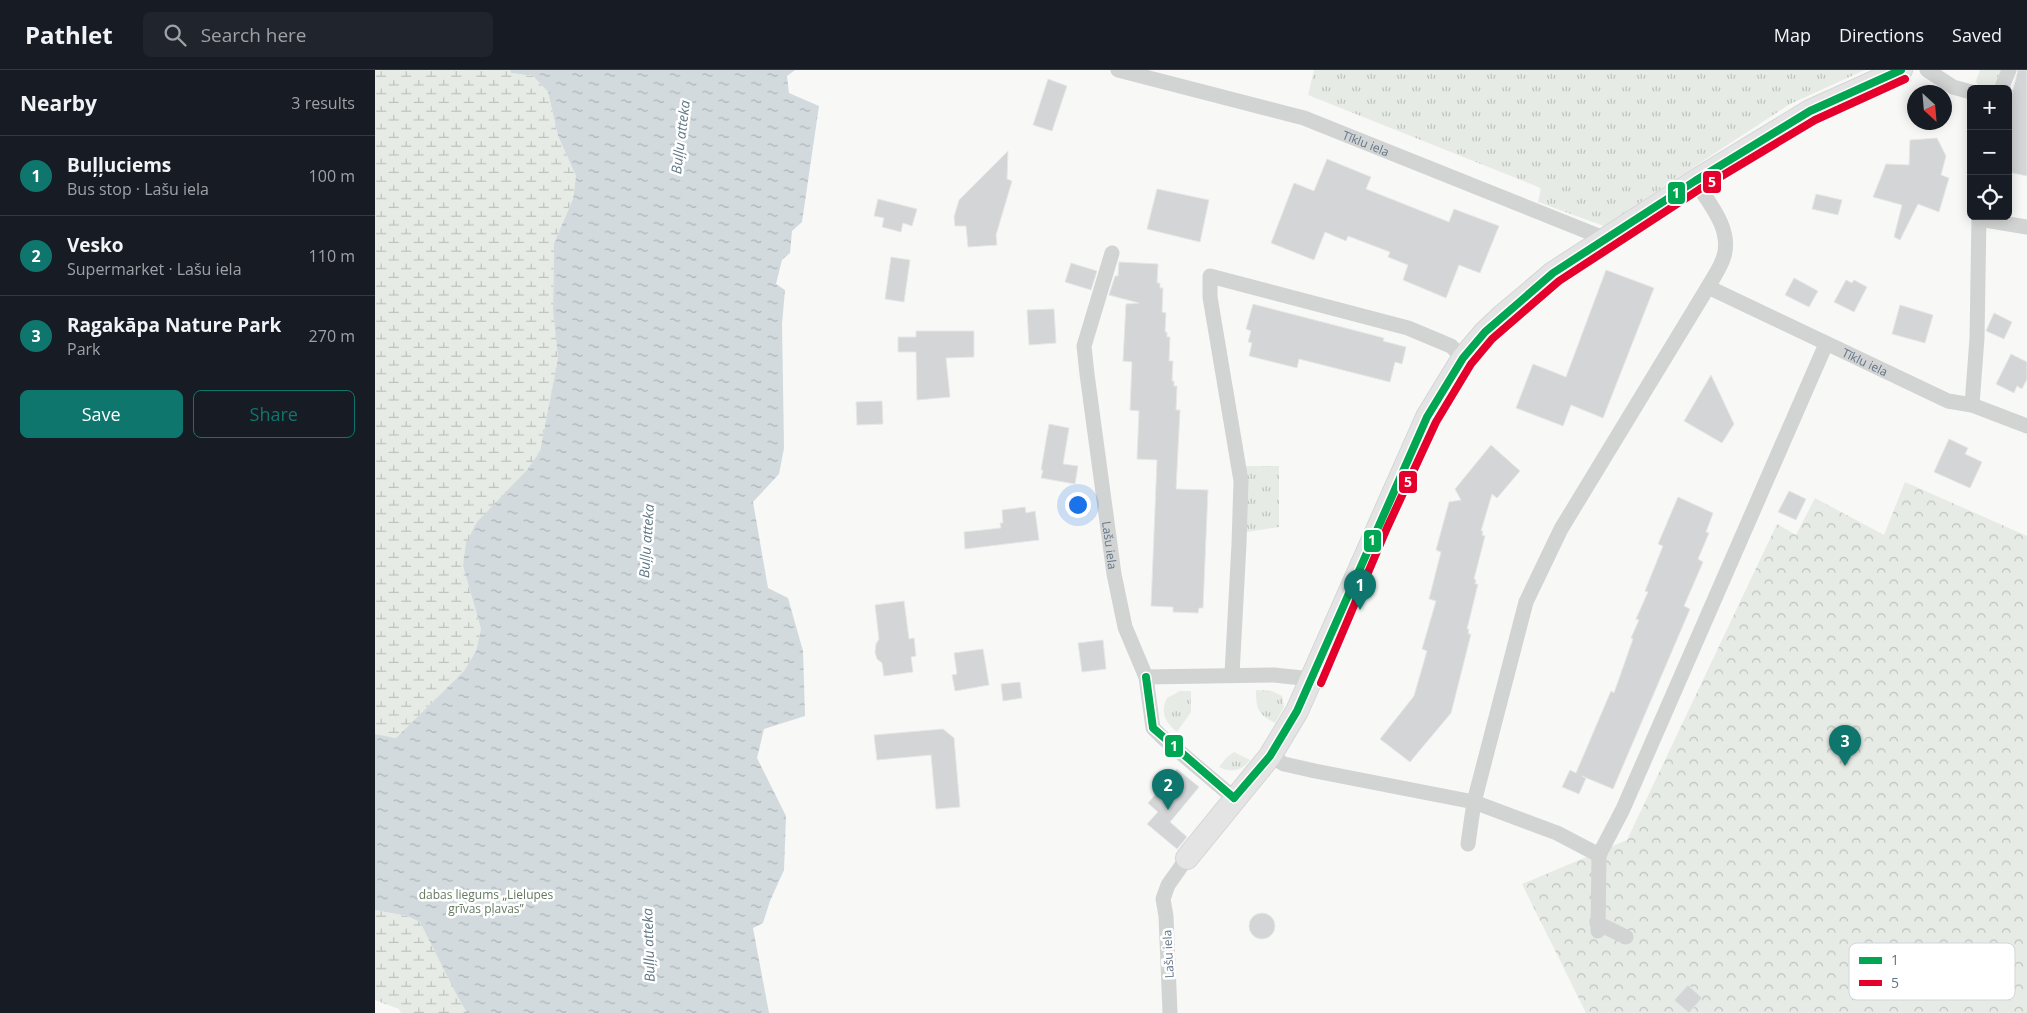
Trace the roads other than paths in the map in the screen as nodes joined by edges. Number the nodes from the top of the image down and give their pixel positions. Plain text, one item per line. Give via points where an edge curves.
1 (1118, 70) edge
2 (1901, 70) edge
3 (1927, 70) edge
4 (2009, 70) edge
5 (2003, 85) edge
6 (1967, 91) edge
7 (1695, 181) junction
8 (1979, 220) edge
9 (1990, 220) edge
10 (2027, 227) edge
11 (1606, 239) junction
12 (1112, 253) dead end
13 (1707, 288) junction
14 (1826, 344) junction
15 (1463, 358) junction
16 (1972, 405) junction
17 (2027, 426) edge
18 (1232, 674) junction
19 (1146, 677) junction
20 (1312, 679) junction
21 (1270, 756) junction
22 (1235, 798) junction
23 (1473, 802) junction
24 (1467, 844) dead end
25 (1599, 855) junction
26 (1187, 858) joint
27 (1626, 936) dead end
28 (1170, 1013) edge

1 - 11 street, Tīklu iela via 1304,118
2 - 7 street, Lašu iela via 1810,110
3 - 6 street via 1953,87
4 - 5 street
7 - 11 street, Lašu iela
7 - 13 street via 1726,235 1724,256
8 - 16 street
9 - 10 street
11 - 15 street, Lašu iela via 1553,273 1501,316
12 - 19 street, Lašu iela via 1084,346 1114,574 1125,627
13 - 14 street, Tīklu iela
13 - 23 street via 1561,529 1526,602
14 - 16 street, Tīklu iela via 1948,400
14 - 25 street via 1623,809
15 - 18 street via 1451,346 1408,328 1210,276 1213,317 1241,481
15 - 20 street, Lašu iela via 1427,417
16 - 17 street, Tīklu iela
18 - 19 street
18 - 20 street
19 - 22 street, Lašu iela via 1153,728
20 - 21 street, Lašu iela
21 - 22 street, Lašu iela
21 - 23 street via 1284,764
22 - 26 street, Lašu iela
23 - 24 street
23 - 25 street via 1557,834
25 - 27 street via 1597,927
26 - 28 street, Lašu iela via 1168,885 1163,899

